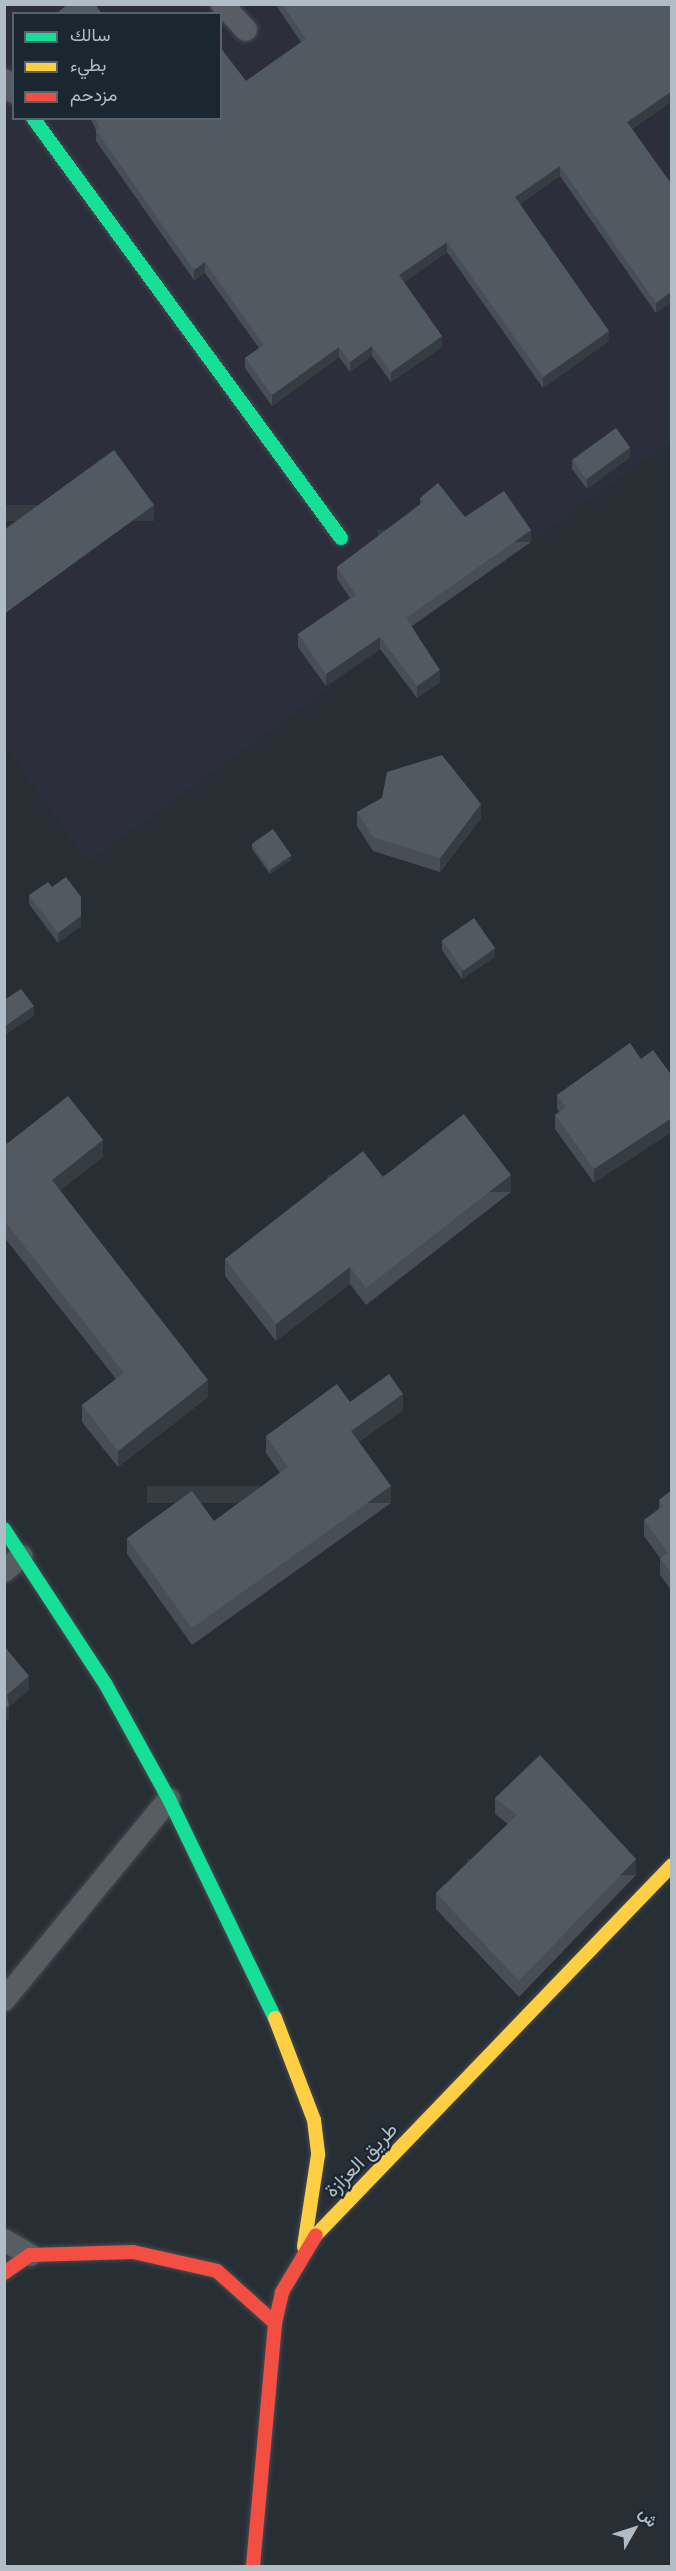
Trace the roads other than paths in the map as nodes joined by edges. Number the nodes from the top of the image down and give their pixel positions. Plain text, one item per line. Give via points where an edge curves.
1 (222, 4) edge
2 (246, 30) dead end
3 (34, 120) edge
4 (340, 538) dead end
5 (4, 1529) edge
6 (22, 1556) junction
7 (4, 1571) edge
8 (169, 1800) junction
9 (672, 1865) edge
10 (4, 2000) edge
11 (4, 2240) edge
12 (304, 2247) junction
13 (30, 2255) junction
14 (4, 2273) edge
15 (275, 2323) junction
16 (253, 2566) edge

1 - 2 street
3 - 4 street
5 - 6 street
6 - 7 street
6 - 8 street via 106,1685
8 - 10 street
8 - 12 street via 282,2033 308,2100 318,2155
9 - 12 street, طريق العزازة
11 - 13 street
12 - 15 street, طريق العزازة via 282,2292
13 - 14 street
13 - 15 street via 133,2252 217,2271
15 - 16 street, طريق العزازة

